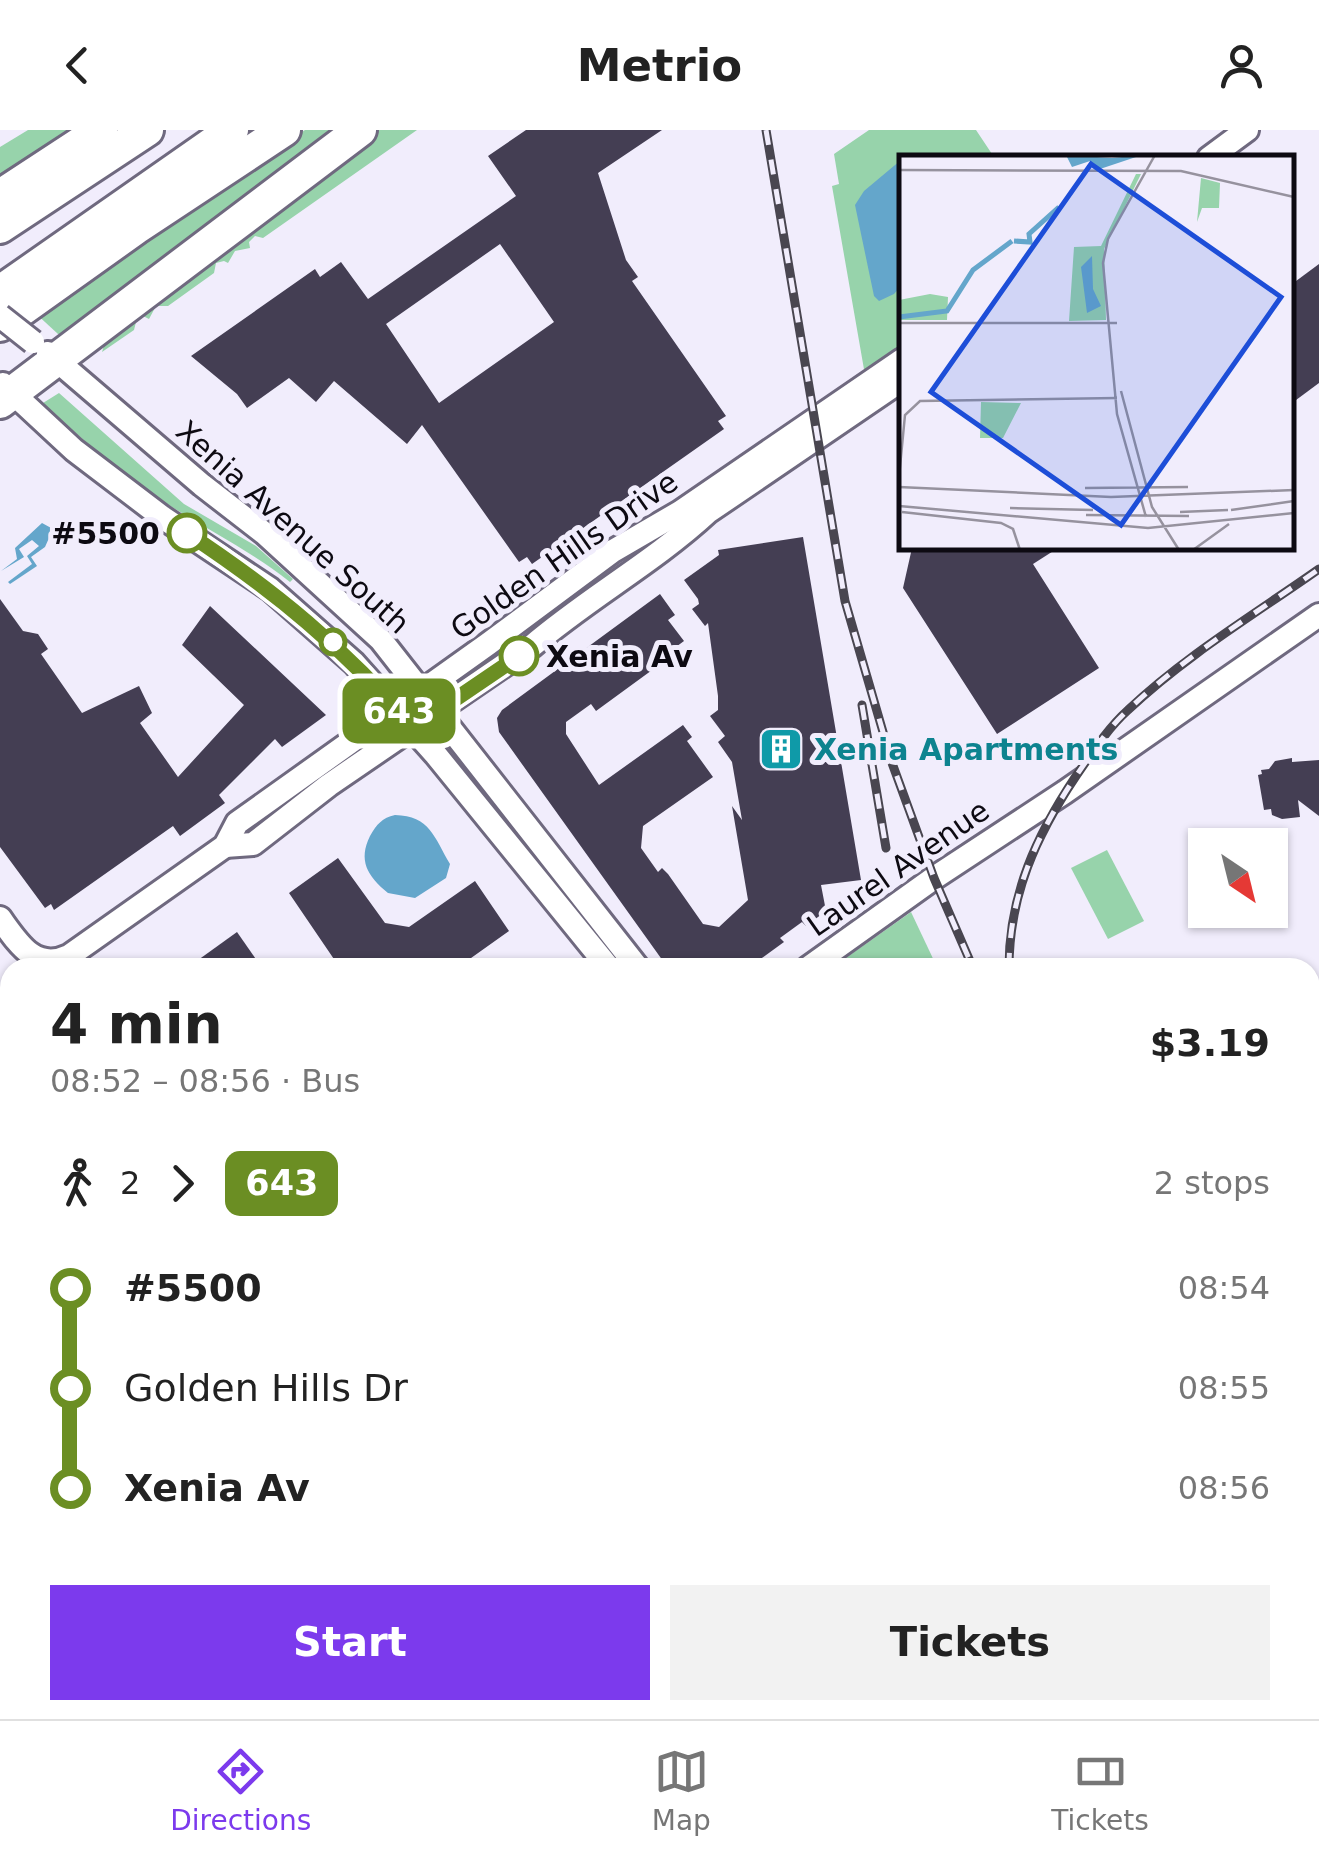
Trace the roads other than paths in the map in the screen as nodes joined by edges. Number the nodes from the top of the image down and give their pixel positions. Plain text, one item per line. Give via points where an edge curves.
1 (101, 130) edge
2 (147, 130) edge
3 (284, 130) edge
4 (360, 130) edge
5 (1247, 130) edge
6 (224, 135) edge
7 (1213, 155) edge
8 (0, 196) edge
9 (0, 227) edge
10 (0, 274) edge
11 (0, 292) edge
12 (0, 316) edge
13 (0, 325) edge
14 (45, 351) junction
15 (899, 362) edge
16 (899, 382) edge
17 (4, 392) edge
18 (1319, 615) edge
19 (422, 691) junction
20 (397, 709) junction
21 (438, 712) junction
22 (413, 728) junction
23 (225, 846) junction
24 (0, 918) edge
25 (38, 958) edge
26 (60, 958) edge
27 (601, 958) edge
28 (630, 958) edge
29 (822, 958) edge

1 - 8 highway
2 - 9 highway
3 - 13 highway
4 - 14 highway
5 - 7 street
6 - 10 highway
6 - 11 highway
12 - 14 street, Xenia Avenue South, bridge
14 - 17 highway
14 - 19 street, Xenia Avenue South via 264,532 381,640
15 - 19 street, Golden Hills Drive via 613,551
16 - 21 street, Golden Hills Drive via 708,512
17 - 20 street, Xenia Avenue South via 140,500 270,589
18 - 29 street, Laurel Avenue
19 - 20 street, Golden Hills Drive
19 - 21 street, Xenia Avenue South
20 - 22 street, Xenia Avenue South
20 - 23 street, Golden Hills Drive via 237,822
21 - 22 street, Golden Hills Drive
21 - 28 street, Xenia Avenue South
22 - 23 street, Golden Hills Drive via 253,844
22 - 27 street, Xenia Avenue South
23 - 26 street, Golden Hills Drive
24 - 25 street, Golden Hills Drive

